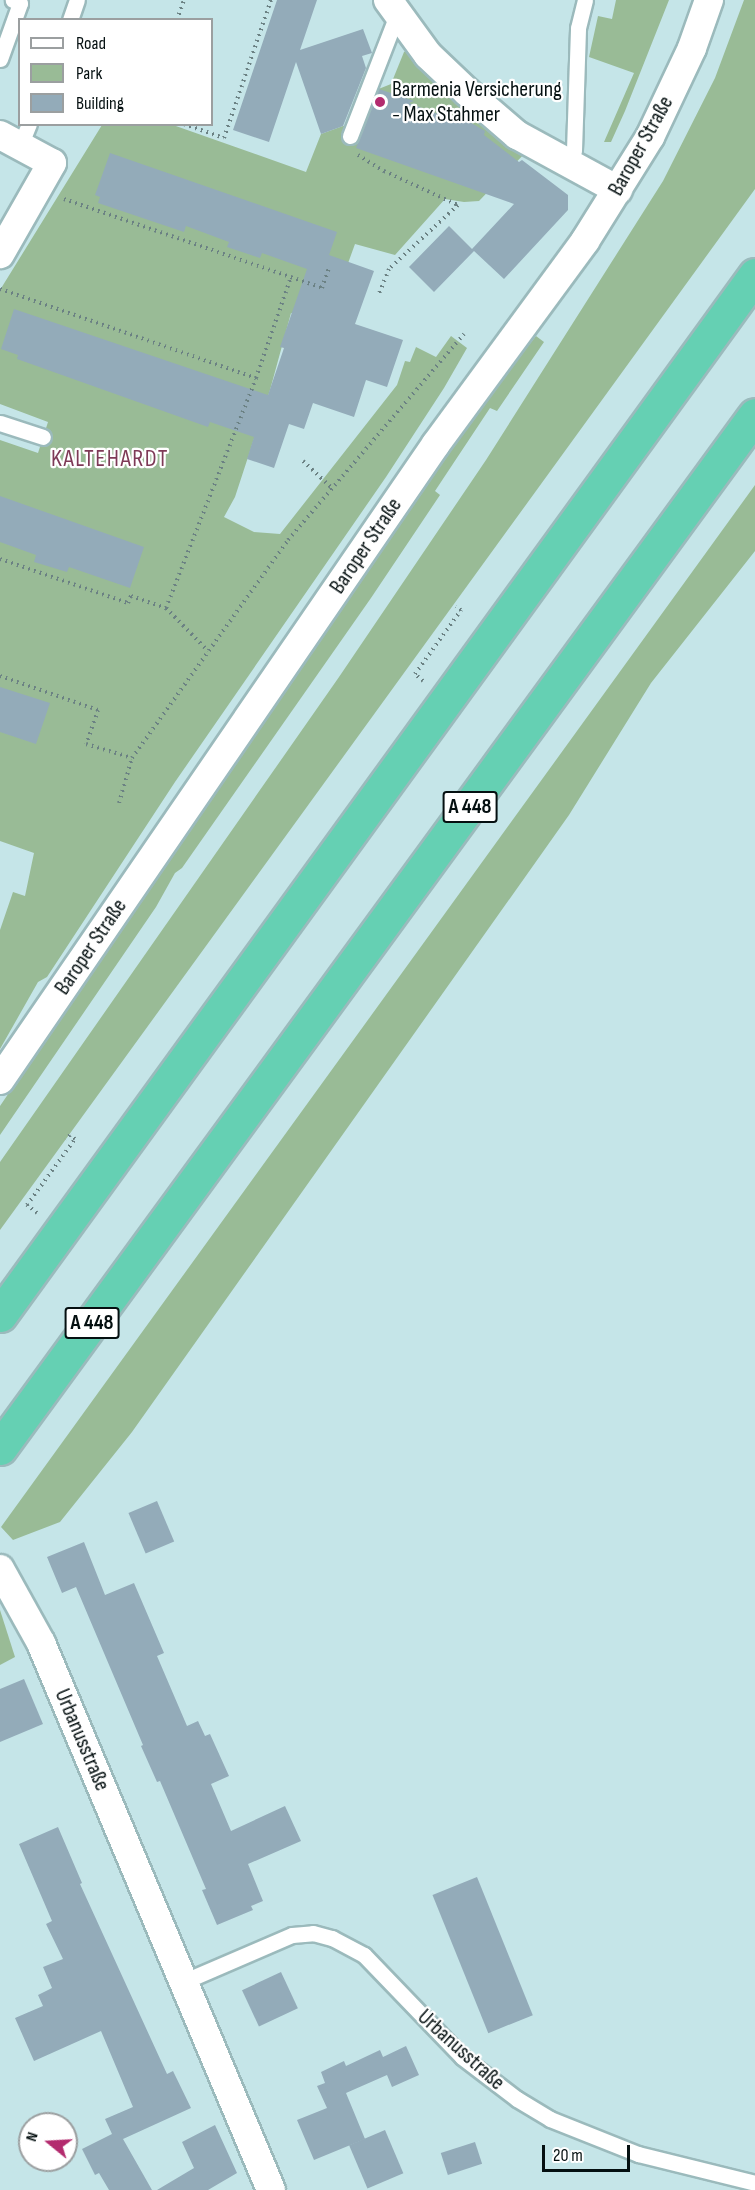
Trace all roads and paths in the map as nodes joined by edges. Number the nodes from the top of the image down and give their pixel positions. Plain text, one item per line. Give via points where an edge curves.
1 (13, 0) edge
2 (77, 0) edge
3 (184, 0) edge
4 (271, 0) edge
5 (585, 0) edge
6 (710, 0) edge
7 (392, 8) edge
8 (71, 18) edge
9 (178, 18) edge
10 (0, 59) edge
11 (190, 126) edge
12 (16, 135) edge
13 (350, 136) joint
14 (569, 163) junction
15 (618, 190) junction
16 (29, 205) junction
17 (4, 238) edge
18 (328, 268) dead end
19 (755, 275) edge
20 (291, 277) junction
21 (0, 289) edge
22 (379, 294) dead end
23 (464, 334) dead end
24 (256, 378) junction
25 (755, 415) edge
26 (0, 423) edge
27 (43, 437) dead end
28 (303, 461) dead end
29 (330, 488) junction
30 (0, 559) edge
31 (166, 608) junction
32 (208, 651) junction
33 (0, 676) edge
34 (132, 758) junction
35 (119, 803) dead end
36 (0, 1080) edge
37 (66, 1140) dead end
38 (61, 1230) junction
39 (0, 1315) edge
40 (0, 1448) edge
41 (0, 1569) edge
42 (185, 1981) junction
43 (755, 2183) edge
44 (271, 2190) edge

1 - 10 lane via 20,3
2 - 8 lane
3 - 9 path
4 - 11 path via 224,138
5 - 14 lane via 578,28 574,150
6 - 15 street, Baroper Straße via 669,100
7 - 13 lane
7 - 14 street via 428,55 467,92 517,135
12 - 16 street via 52,163
13 - 22 path via 350,150 384,171 458,205 389,269
14 - 15 street
15 - 36 street, Baroper Straße via 436,444
16 - 17 street
16 - 20 path via 43,207 52,195
18 - 20 path via 322,288
19 - 38 highway
20 - 24 path
21 - 24 path
23 - 29 path
24 - 31 path
25 - 40 highway, A 448
26 - 27 lane
28 - 29 path
29 - 32 path
30 - 31 path via 128,603 131,596
31 - 32 path
32 - 34 path
33 - 34 path via 98,710 86,744
34 - 35 path
37 - 38 path via 70,1135 75,1139 27,1205
38 - 39 highway
41 - 42 street, Urbanusstraße via 41,1642
42 - 43 lane, Urbanusstraße via 291,1935 313,1933 332,1938 364,1955 462,2057 550,2119 638,2154
42 - 44 street, Urbanusstraße

